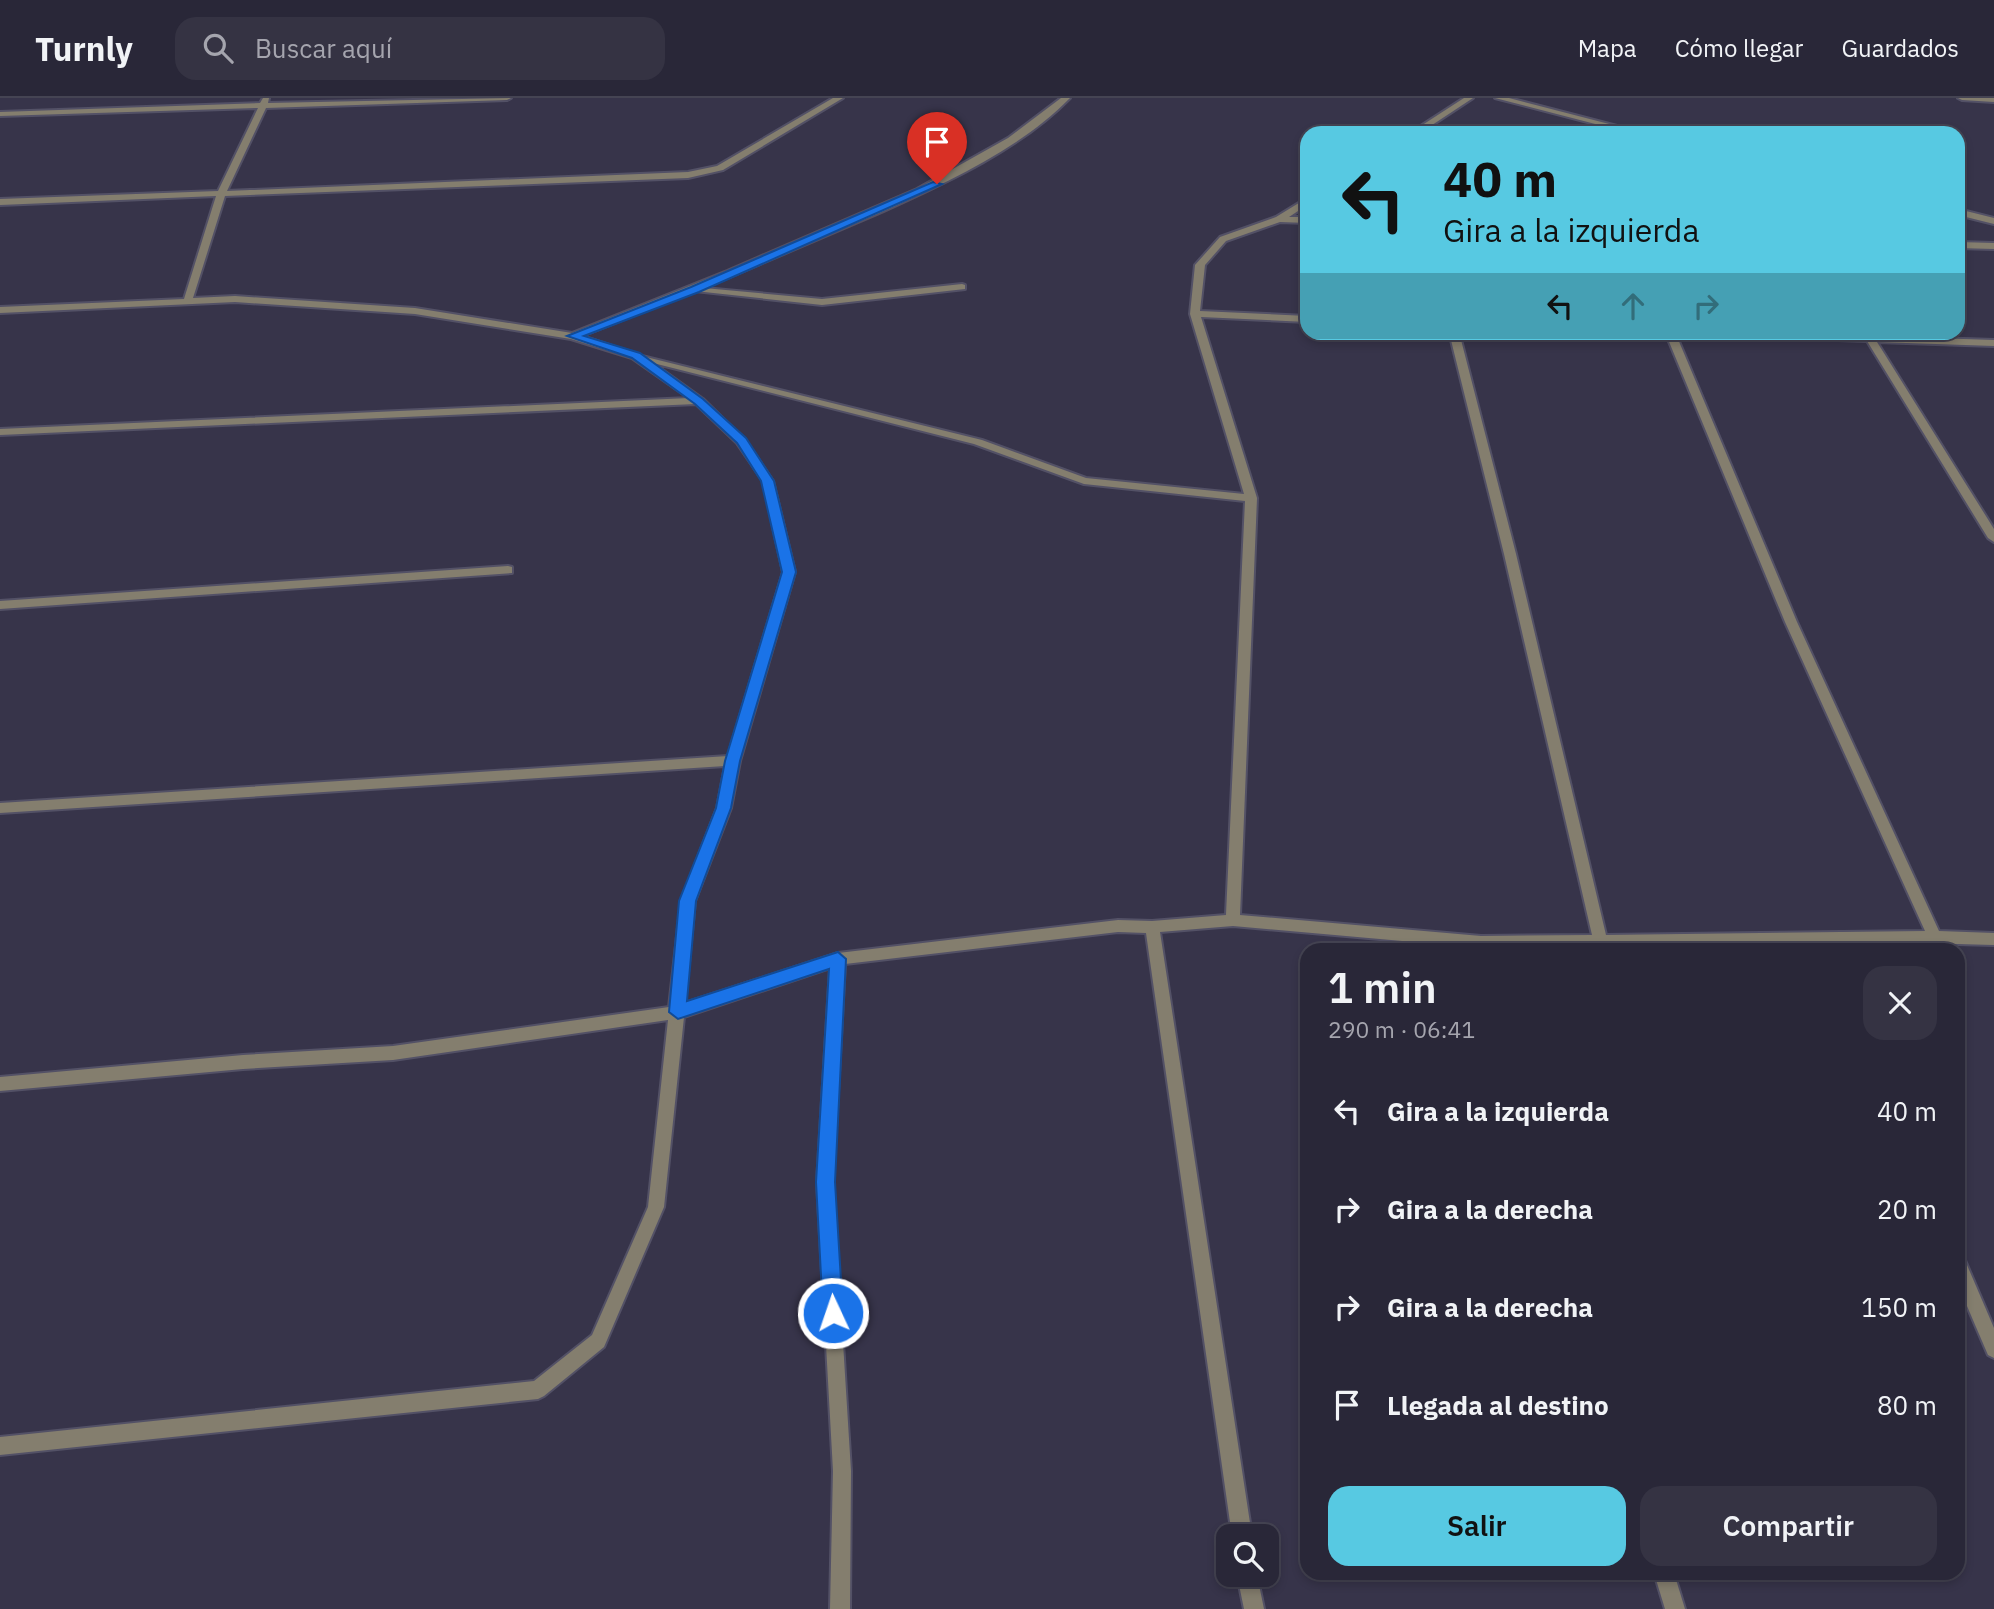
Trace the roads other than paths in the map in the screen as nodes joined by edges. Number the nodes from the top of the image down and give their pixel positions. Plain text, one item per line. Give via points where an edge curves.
1 (507, 98) edge
2 (839, 98) edge
3 (1066, 98) edge
4 (1469, 98) edge
5 (1499, 98) edge
6 (1962, 98) edge
7 (1994, 100) edge
8 (265, 101) edge
9 (0, 114) edge
10 (1425, 126) edge
11 (1612, 126) edge
12 (222, 191) junction
13 (0, 202) edge
14 (1300, 206) edge
15 (1965, 214) edge
16 (1279, 219) junction
17 (1300, 220) edge
18 (1994, 220) edge
19 (1965, 245) edge
20 (1994, 246) edge
21 (962, 287) dead end
22 (695, 290) junction
23 (188, 300) junction
24 (0, 310) edge
25 (1195, 314) junction
26 (1300, 319) edge
27 (573, 336) junction
28 (1456, 340) edge
29 (1673, 340) edge
30 (1870, 340) edge
31 (1946, 340) edge
32 (1994, 343) edge
33 (636, 356) junction
34 (708, 373) junction
35 (682, 389) junction
36 (699, 401) junction
37 (0, 432) edge
38 (1251, 499) junction
39 (1994, 538) edge
40 (508, 570) dead end
41 (0, 606) edge
42 (733, 761) junction
43 (0, 808) edge
44 (1233, 920) junction
45 (1153, 927) junction
46 (1935, 938) junction
47 (1994, 939) edge
48 (1453, 943) edge
49 (1601, 943) edge
50 (1843, 943) edge
51 (838, 959) junction
52 (678, 1012) junction
53 (0, 1084) edge
54 (1965, 1281) edge
55 (1994, 1349) edge
56 (0, 1446) edge
57 (1240, 1524) edge
58 (1666, 1580) edge
59 (1249, 1587) edge
60 (840, 1609) edge
61 (1254, 1609) edge
62 (1675, 1609) edge

1 - 8 street
2 - 12 street via 720,168 688,175
3 - 22 street via 1034,127 937,184
4 - 10 street
5 - 11 street
6 - 7 street
8 - 9 street
8 - 12 street
12 - 13 street
12 - 23 street
14 - 16 street
15 - 18 street
16 - 17 street
16 - 25 street via 1223,239 1200,265
19 - 20 street
21 - 22 street via 822,302
22 - 27 street
23 - 24 street
23 - 27 street via 415,311
25 - 26 street
25 - 38 street
27 - 33 street
28 - 49 street
29 - 46 street via 1791,622
30 - 39 street
31 - 32 street
33 - 34 street
33 - 35 street
34 - 35 street
34 - 38 street via 978,442 1084,481
35 - 36 street
36 - 37 street
36 - 42 street via 741,441 768,481 789,572
38 - 44 street
40 - 41 street
42 - 43 street
42 - 52 street via 723,808 688,901
44 - 45 street
44 - 48 street
45 - 51 street via 1118,926
45 - 57 street
46 - 47 street
46 - 50 street via 1883,936
51 - 52 street
51 - 60 street via 825,1182 842,1471
52 - 53 street via 393,1053
52 - 56 street via 656,1207 598,1341 538,1390
54 - 55 street
58 - 62 street
59 - 61 street

